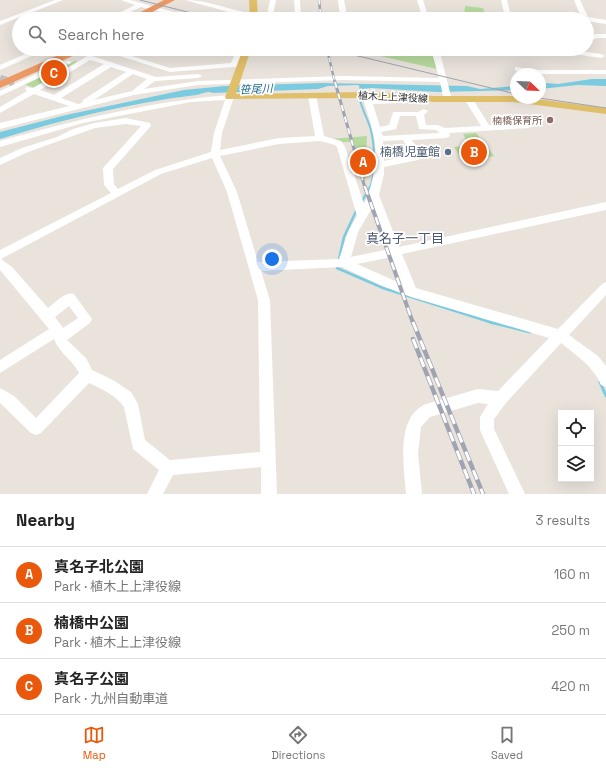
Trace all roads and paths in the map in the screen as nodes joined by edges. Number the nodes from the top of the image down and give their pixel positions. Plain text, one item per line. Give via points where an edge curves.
1 (56, 0) edge
2 (124, 0) edge
3 (171, 0) edge
4 (180, 0) edge
5 (192, 0) edge
6 (253, 0) edge
7 (273, 0) edge
8 (298, 0) edge
9 (341, 0) edge
10 (420, 0) edge
11 (504, 0) edge
12 (577, 0) edge
13 (24, 12) edge
14 (141, 12) edge
15 (148, 12) edge
16 (149, 12) edge
17 (236, 12) edge
18 (254, 12) edge
19 (271, 12) edge
20 (298, 12) edge
21 (343, 12) edge
22 (424, 12) edge
23 (507, 12) edge
24 (582, 12) edge
25 (12, 16) edge
26 (2, 20) edge
27 (594, 20) edge
28 (606, 22) edge
29 (12, 23) edge
30 (12, 26) edge
31 (0, 30) edge
32 (606, 36) edge
33 (594, 37) edge
34 (594, 54) edge
35 (604, 55) edge
36 (27, 56) edge
37 (53, 56) edge
38 (79, 56) edge
39 (80, 56) edge
40 (81, 56) edge
41 (89, 56) edge
42 (122, 56) edge
43 (240, 56) edge
44 (245, 56) edge
45 (437, 56) edge
46 (110, 64) junction
47 (0, 68) edge
48 (132, 71) junction
49 (546, 72) edge
50 (604, 74) edge
51 (155, 79) junction
52 (0, 80) tunnel mouth
53 (443, 81) junction
54 (198, 83) junction
55 (235, 83) junction
56 (17, 84) junction
57 (0, 85) tunnel mouth
58 (34, 90) junction
59 (134, 93) junction
60 (0, 94) edge
61 (312, 95) junction
62 (230, 96) junction
63 (56, 98) junction
64 (368, 98) junction
65 (448, 98) junction
66 (427, 99) junction
67 (469, 100) junction
68 (81, 105) junction
69 (0, 111) edge
70 (606, 111) edge
71 (420, 114) junction
72 (126, 117) junction
73 (529, 125) dead end
74 (0, 126) edge
75 (487, 128) junction
76 (444, 131) junction
77 (379, 134) junction
78 (320, 138) junction
79 (406, 138) junction
80 (0, 144) edge
81 (215, 154) junction
82 (0, 162) edge
83 (379, 165) junction
84 (117, 193) junction
85 (374, 195) junction
86 (606, 206) edge
87 (362, 215) junction
88 (396, 252) junction
89 (0, 255) edge
90 (0, 263) edge
91 (343, 263) junction
92 (254, 267) junction
93 (606, 287) edge
94 (411, 292) junction
95 (47, 316) junction
96 (56, 331) junction
97 (561, 336) junction
98 (0, 367) edge
99 (87, 375) junction
100 (606, 380) edge
101 (0, 395) edge
102 (501, 398) junction
103 (268, 459) junction
104 (168, 468) junction
105 (155, 494) edge
106 (269, 494) edge
107 (414, 494) edge
108 (517, 494) edge

1 - 13 street
2 - 14 street
3 - 15 highway
4 - 16 highway
5 - 17 street
6 - 18 main road
7 - 19 street
8 - 20 street
9 - 21 street
10 - 22 street
11 - 23 street
12 - 24 street
25 - 26 street
26 - 29 street
27 - 28 street
30 - 31 street
32 - 33 street
34 - 35 street
35 - 50 street via 598,62
36 - 47 street
37 - 52 highway
38 - 57 highway
39 - 56 street
40 - 58 street
41 - 46 street
42 - 43 street via 170,70 234,65
44 - 55 main road
45 - 53 street
46 - 48 street
46 - 63 street
48 - 51 street
48 - 68 street
49 - 50 street
51 - 54 street via 200,76
51 - 59 street
53 - 55 street via 343,78
53 - 65 street
54 - 55 street
54 - 59 street
55 - 62 main road
56 - 58 street
56 - 60 street
58 - 63 street
58 - 69 street
59 - 68 street
61 - 62 main road, 植木上上津役線
61 - 64 main road, 植木上上津役線
61 - 78 street
62 - 72 street via 191,100
62 - 81 street via 218,133
63 - 68 street
64 - 66 main road, 植木上上津役線
64 - 77 street
65 - 66 main road, 植木上上津役線
65 - 67 main road, 植木上上津役線
66 - 71 street via 424,112
67 - 70 main road, 植木上上津役線 via 524,99
67 - 75 street
68 - 74 street
71 - 76 street via 422,127
71 - 77 street via 396,114 393,127
72 - 80 street via 51,129
72 - 82 street via 76,131
72 - 84 street via 147,125 108,168 109,185
73 - 75 street
75 - 76 street
76 - 79 street via 446,135
77 - 79 street
77 - 83 street
78 - 81 street via 279,141
78 - 87 street via 338,143 341,147
79 - 83 street via 418,157
81 - 84 street via 158,172
81 - 92 street via 232,192
83 - 85 street
84 - 89 street
85 - 87 street
85 - 88 street
86 - 88 street
87 - 91 street via 353,232
88 - 91 street
88 - 94 street
90 - 95 street
91 - 92 street
91 - 94 street
92 - 103 street via 264,300
93 - 97 street
94 - 97 street
95 - 96 street
95 - 96 street via 70,298 86,320 64,335
96 - 98 street
96 - 99 street via 62,344 81,362
97 - 100 street via 593,360
97 - 102 street
99 - 101 street via 36,428
99 - 104 street via 126,397 131,404 138,444
102 - 107 street via 478,396 446,405 426,411 414,424 410,453
102 - 108 street via 487,417 487,430
103 - 104 street
103 - 106 street
104 - 105 street

